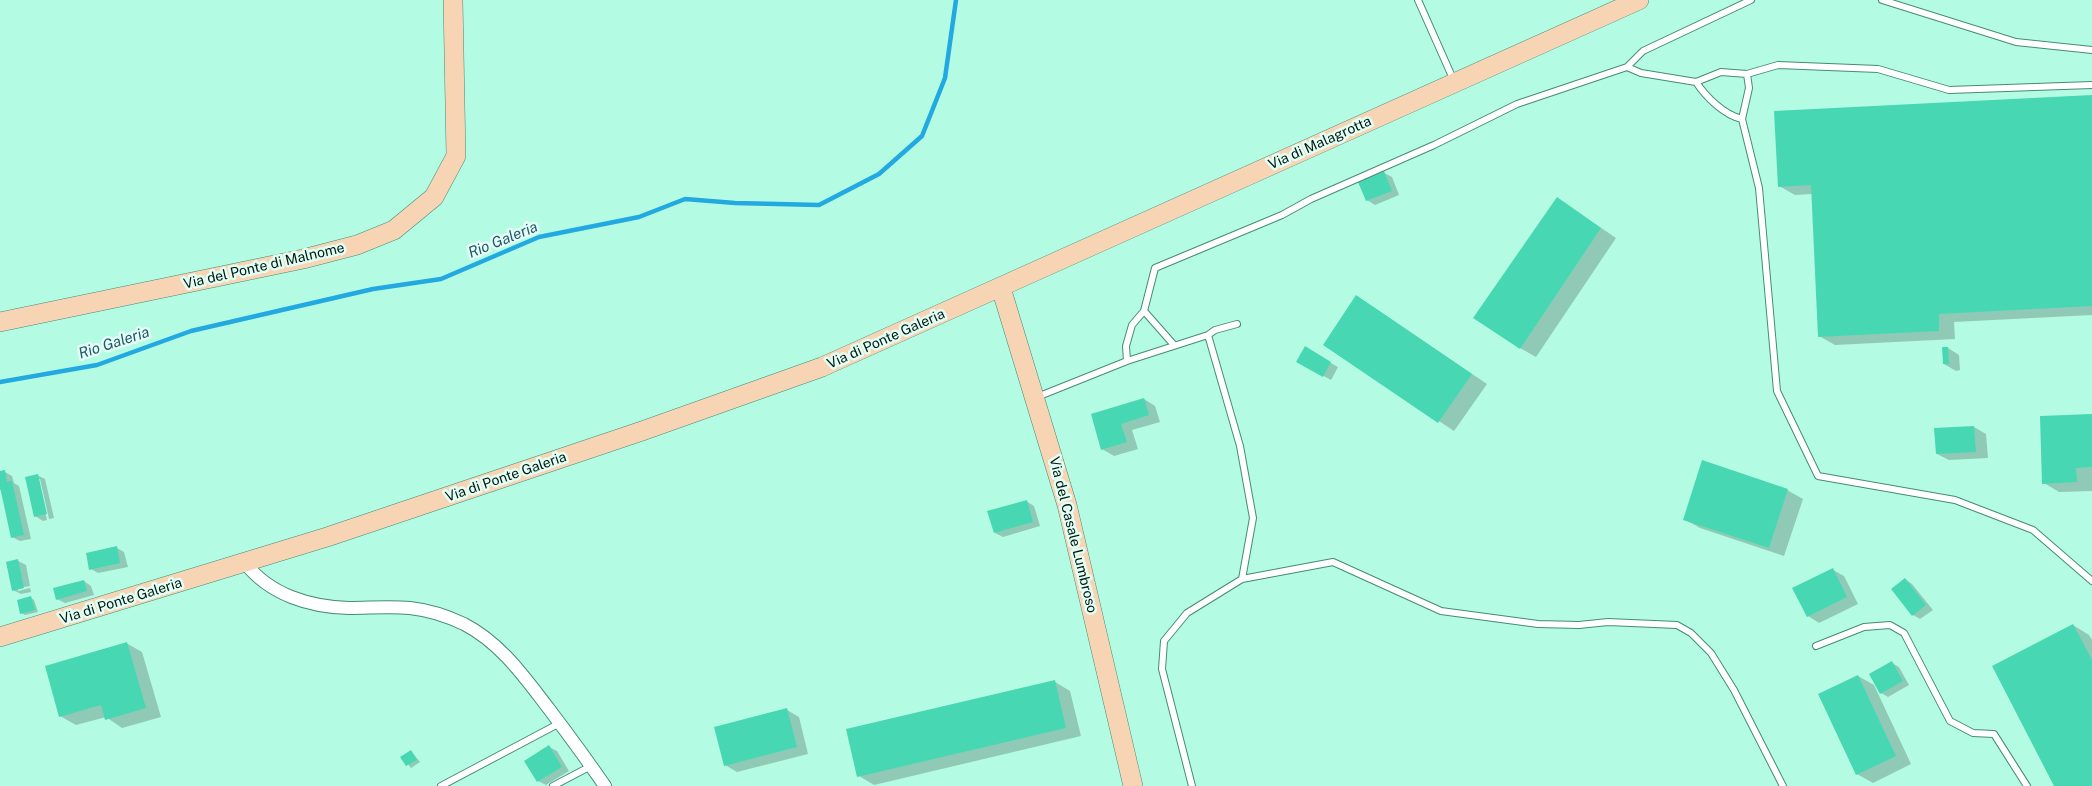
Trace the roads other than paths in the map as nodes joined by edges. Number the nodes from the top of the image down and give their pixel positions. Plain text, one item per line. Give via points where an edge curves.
1 (453, 0) edge
2 (1418, 0) edge
3 (1639, 0) edge
4 (1751, 0) edge
5 (1882, 0) edge
6 (2092, 50) edge
7 (1627, 67) junction
8 (1747, 74) junction
9 (1455, 82) junction
10 (1696, 82) junction
11 (2092, 85) edge
12 (1742, 119) junction
13 (1002, 288) junction
14 (1144, 311) junction
15 (0, 322) edge
16 (1237, 324) dead end
17 (1208, 335) junction
18 (1174, 345) junction
19 (1127, 361) junction
20 (1035, 398) junction
21 (245, 563) junction
22 (1242, 579) junction
23 (2092, 581) edge
24 (0, 637) edge
25 (1816, 646) dead end
26 (560, 723) junction
27 (591, 766) junction
28 (440, 786) edge
29 (553, 786) edge
30 (605, 786) edge
31 (1133, 786) edge
32 (1192, 786) edge
33 (1783, 786) edge
34 (2027, 786) edge

1 - 15 main road, Via del Ponte di Malnome via 456,156 434,197 394,230 357,245 303,259
2 - 9 lane
3 - 9 main road, Via di Malagrotta
4 - 7 lane via 1643,51
5 - 6 lane via 2016,42
7 - 10 lane via 1641,73
7 - 14 lane via 1517,104 1282,215 1155,268
8 - 10 lane via 1721,72
8 - 11 lane via 1778,65 1878,69 1949,90
8 - 12 lane via 1749,88
9 - 13 main road, Via di Malagrotta
10 - 12 lane via 1703,93 1733,117
12 - 23 lane via 1760,188 1777,391 1818,476 1955,500 2033,530
13 - 20 main road, Via del Casale Lumbroso
13 - 21 main road, Via di Ponte Galeria via 822,367 642,431
14 - 18 lane
14 - 19 lane via 1132,325 1126,346
16 - 17 lane
17 - 18 lane
17 - 22 lane via 1240,446 1253,518
18 - 19 lane
19 - 20 lane
20 - 31 main road, Via del Casale Lumbroso via 1067,505
21 - 24 main road, Via di Ponte Galeria
21 - 26 street via 256,577 273,589 303,601 334,607 423,610 466,625 517,667
22 - 32 lane via 1187,613 1164,641 1162,669
22 - 33 lane via 1333,562 1441,611 1538,624 1608,622 1677,625 1691,633 1711,653 1734,690
25 - 34 lane via 1864,627 1890,625 1904,634 1950,721 1973,733 1994,734
26 - 27 street
26 - 28 lane
27 - 29 lane
27 - 30 street

